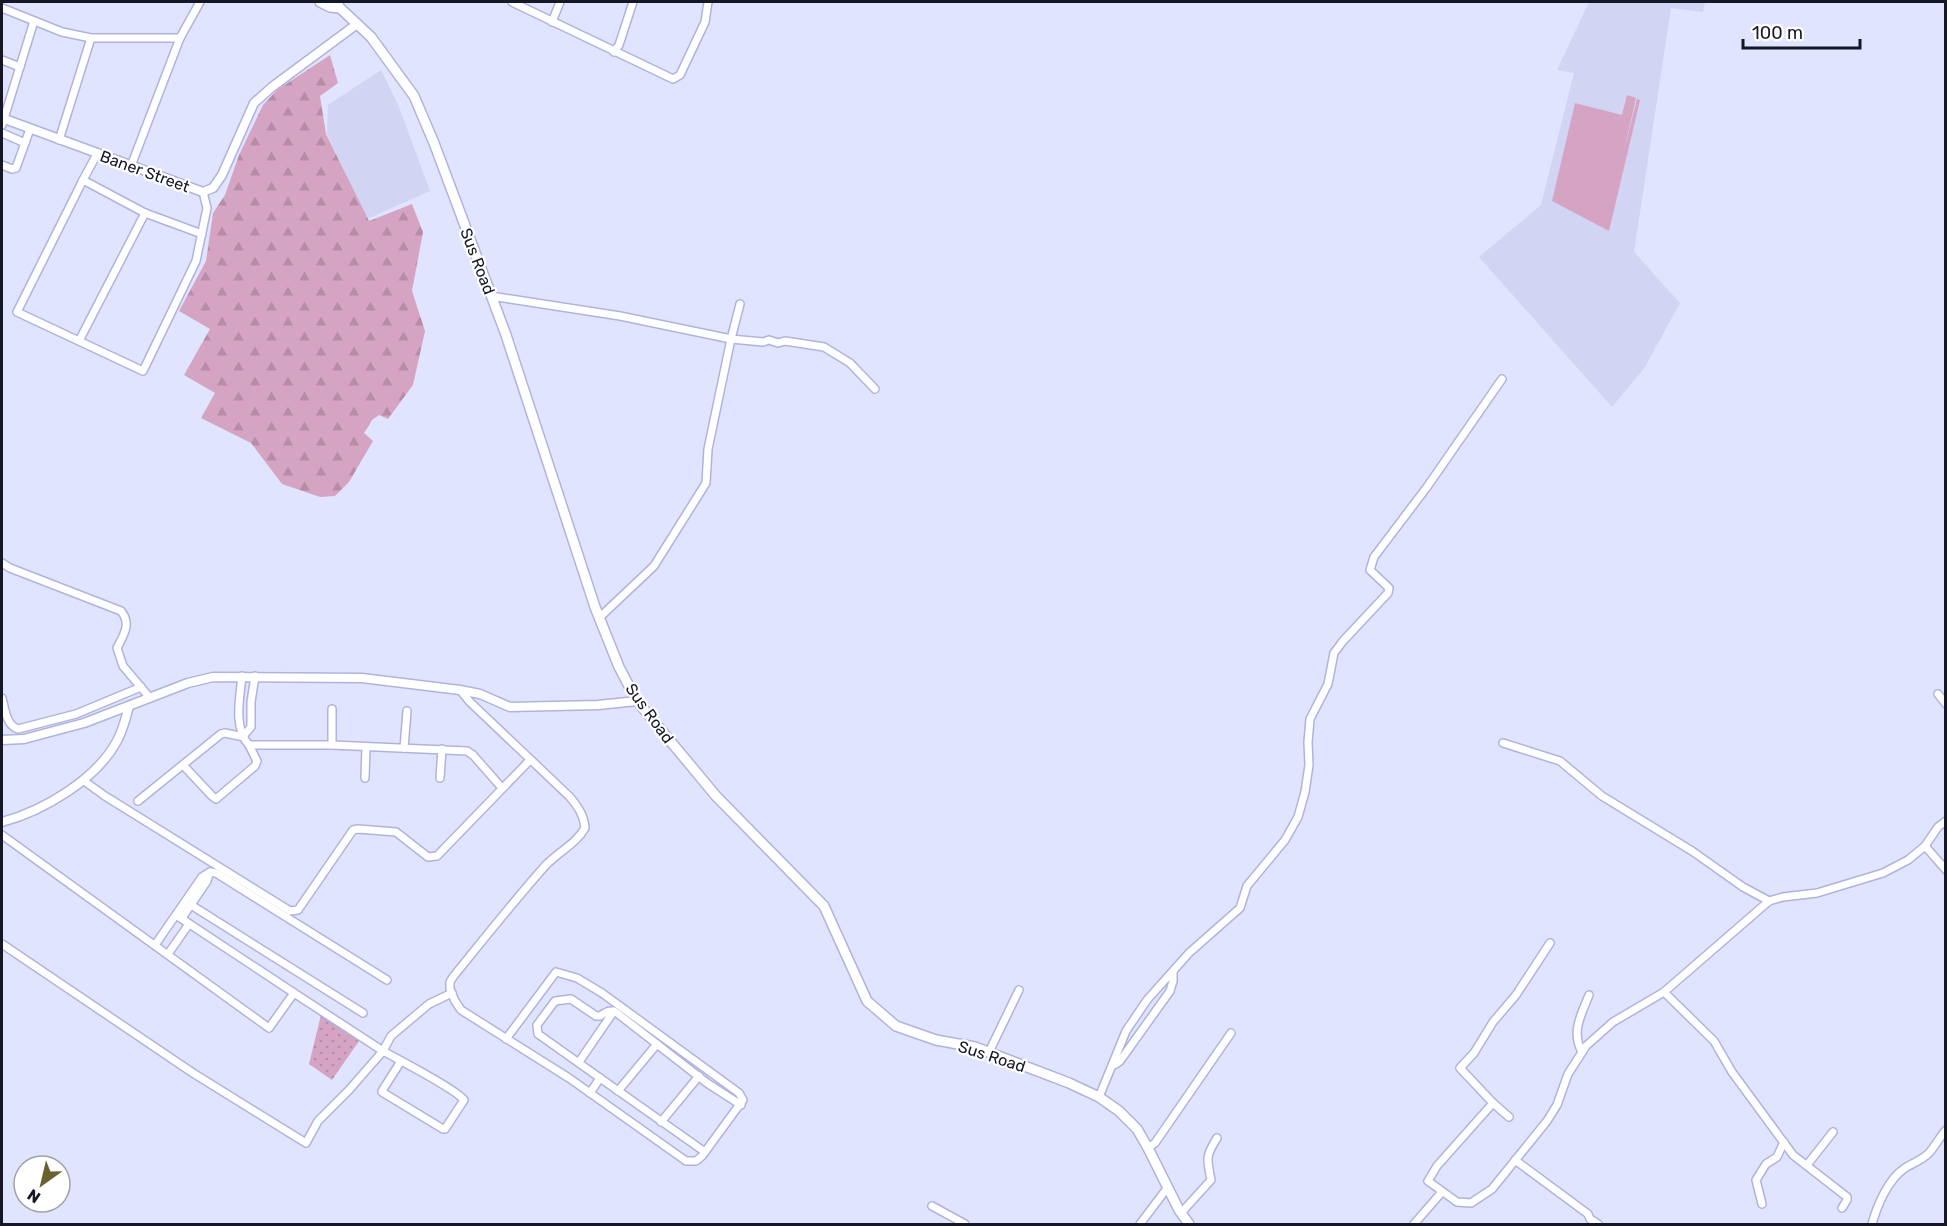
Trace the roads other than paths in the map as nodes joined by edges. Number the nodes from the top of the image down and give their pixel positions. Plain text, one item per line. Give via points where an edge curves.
1 (200, 2) edge
2 (320, 2) edge
3 (512, 2) edge
4 (560, 2) edge
5 (633, 2) edge
6 (708, 2) edge
7 (338, 5) edge
8 (2, 8) edge
9 (34, 21) junction
10 (552, 22) junction
11 (357, 24) junction
12 (91, 38) junction
13 (180, 38) junction
14 (614, 52) junction
15 (2, 60) edge
16 (20, 67) junction
17 (2, 121) edge
18 (30, 129) junction
19 (2, 134) edge
20 (59, 140) junction
21 (25, 143) junction
22 (97, 154) junction
23 (2, 165) edge
24 (131, 166) junction
25 (83, 180) junction
26 (203, 192) junction
27 (145, 213) junction
28 (202, 234) junction
29 (491, 296) junction
30 (740, 304) dead end
31 (731, 339) junction
32 (79, 341) junction
33 (1502, 379) dead end
34 (875, 389) dead end
35 (2, 563) edge
36 (599, 618) junction
37 (242, 676) junction
38 (255, 676) junction
39 (141, 687) junction
40 (460, 690) junction
41 (1938, 694) dead end
42 (2, 698) edge
43 (150, 698) junction
44 (637, 701) junction
45 (1946, 704) edge
46 (129, 706) junction
47 (332, 709) dead end
48 (407, 711) dead end
49 (244, 736) junction
50 (2, 740) edge
51 (1503, 743) dead end
52 (249, 745) junction
53 (332, 745) junction
54 (366, 747) junction
55 (404, 748) junction
56 (442, 749) junction
57 (530, 760) junction
58 (183, 765) junction
59 (366, 778) dead end
60 (440, 778) dead end
61 (84, 781) junction
62 (502, 788) junction
63 (138, 801) dead end
64 (1946, 821) edge
65 (2, 822) edge
66 (2, 835) edge
67 (1925, 846) junction
68 (1946, 870) edge
69 (210, 872) junction
70 (1769, 901) junction
71 (191, 905) junction
72 (179, 916) junction
73 (189, 924) junction
74 (1550, 943) dead end
75 (2, 944) edge
76 (155, 945) junction
77 (168, 954) junction
78 (1173, 972) junction
79 (387, 980) dead end
80 (1019, 990) dead end
81 (1664, 992) junction
82 (294, 993) junction
83 (452, 993) junction
84 (1589, 995) dead end
85 (614, 1011) junction
86 (363, 1014) dead end
87 (1231, 1033) dead end
88 (506, 1039) junction
89 (657, 1044) junction
90 (383, 1051) junction
91 (989, 1052) junction
92 (1582, 1052) junction
93 (401, 1061) junction
94 (579, 1062) junction
95 (1114, 1065) junction
96 (699, 1076) junction
97 (600, 1078) junction
98 (618, 1091) junction
99 (590, 1093) junction
100 (1099, 1097) junction
101 (1493, 1102) junction
102 (741, 1105) junction
103 (1509, 1117) dead end
104 (661, 1122) junction
105 (1946, 1130) edge
106 (1833, 1132) dead end
107 (1217, 1138) dead end
108 (1784, 1142) junction
109 (1148, 1148) junction
110 (705, 1152) junction
111 (1515, 1160) junction
112 (1806, 1166) junction
113 (1168, 1187) junction
114 (1441, 1192) junction
115 (1762, 1204) dead end
116 (932, 1206) dead end
117 (1842, 1208) dead end
118 (1181, 1213) junction
119 (965, 1224) edge
120 (1140, 1224) edge
121 (1189, 1224) edge
122 (1414, 1224) edge
123 (1598, 1224) edge
124 (1872, 1224) edge

1 - 13 street
2 - 7 main road, Sus Road via 330,7
3 - 10 street
4 - 10 street
5 - 14 street
6 - 14 street via 705,22 678,78 670,79
7 - 11 main road, Sus Road
8 - 9 street
9 - 12 street
9 - 16 street
10 - 14 street
11 - 26 street, Baner Street via 254,103 222,175 213,188
11 - 29 main road, Sus Road via 414,96
12 - 13 street
12 - 20 street
13 - 24 street
15 - 16 street
16 - 17 street
17 - 18 street, Baner Street
18 - 20 street, Baner Street
18 - 21 street
19 - 21 street
20 - 22 street, Baner Street
21 - 23 street via 15,168
22 - 24 street, Baner Street
22 - 25 street
24 - 26 street, Baner Street
25 - 27 street
25 - 32 street via 17,312
26 - 28 street via 207,208
27 - 28 street
27 - 32 street
28 - 32 street via 196,261 143,371
29 - 31 street via 620,316
29 - 36 main road, Sus Road
30 - 31 street
31 - 34 street via 824,347 849,363
31 - 36 street via 708,448 706,483 654,566
33 - 78 street via 1374,557 1370,570 1389,588 1388,593 1334,654 1328,684 1310,719 1309,765 1298,818 1247,886 1239,908
35 - 39 street via 121,611 126,628 117,648 123,666
36 - 44 main road, Sus Road
37 - 38 street
37 - 43 street via 213,677
37 - 49 street via 239,726
38 - 40 street via 362,678
38 - 49 street via 251,727
39 - 42 street via 76,714 18,729 9,723
39 - 43 street
40 - 44 street via 510,706
40 - 57 street
41 - 45 street
43 - 46 street
44 - 91 main road, Sus Road via 716,796 824,906 867,1001 896,1026
46 - 50 street via 54,732
46 - 61 street via 116,743
47 - 53 street
48 - 55 street
49 - 52 street
49 - 58 street via 221,734
51 - 70 street via 1560,761 1602,796
52 - 53 street
52 - 58 street via 257,761 255,766 216,799
53 - 54 street
54 - 55 street
54 - 59 street
55 - 56 street
56 - 60 street
56 - 62 street via 470,753
57 - 62 street
57 - 83 street via 579,808 585,828 541,870 453,977
58 - 63 street
61 - 62 street via 293,912 353,830 396,832 421,853 437,856
61 - 65 street via 23,816
64 - 67 street
66 - 76 street
67 - 68 street
67 - 70 street via 1883,873 1817,893
69 - 71 street
69 - 72 street via 202,877
69 - 79 street
70 - 81 street
71 - 72 street
71 - 86 street
72 - 73 street
72 - 76 street
73 - 77 street
73 - 82 street
74 - 101 street via 1460,1068
75 - 90 street via 193,1073 306,1143 318,1121
76 - 77 street
77 - 82 street via 269,1028
78 - 95 street via 1126,1031
78 - 95 street via 1170,991
80 - 91 street
81 - 92 street via 1613,1022
81 - 108 street via 1714,1041
82 - 90 street
83 - 88 street via 461,1010
83 - 90 street via 416,1014 391,1036
84 - 92 street via 1576,1041
85 - 89 street
85 - 94 street
85 - 94 street via 596,1016 571,999 560,999 537,1025 538,1034
87 - 109 street
88 - 99 street
88 - 102 street via 556,972 577,978 602,993 738,1093 743,1100
89 - 96 street
89 - 98 street
90 - 93 street
91 - 100 main road, Sus Road
92 - 111 street via 1568,1074 1557,1105
93 - 93 street via 382,1092 445,1129 464,1099
94 - 97 street
95 - 100 street
96 - 102 street
96 - 104 street
97 - 98 street
97 - 99 street
98 - 104 street
99 - 110 street via 686,1161 696,1161
100 - 109 main road, Sus Road via 1131,1123
101 - 103 street
101 - 114 street via 1428,1181
102 - 110 street
104 - 110 street
105 - 124 street via 1930,1152 1903,1169 1888,1188
106 - 112 street
107 - 118 street via 1207,1160 1211,1180
108 - 112 street
108 - 115 street via 1777,1157 1766,1164 1756,1180
109 - 113 main road, Sus Road
111 - 114 street via 1492,1189 1471,1203 1457,1202
111 - 123 street
112 - 117 street via 1847,1197
113 - 118 main road, Sus Road
113 - 120 street
114 - 122 street
116 - 119 street
118 - 121 main road, Sus Road

